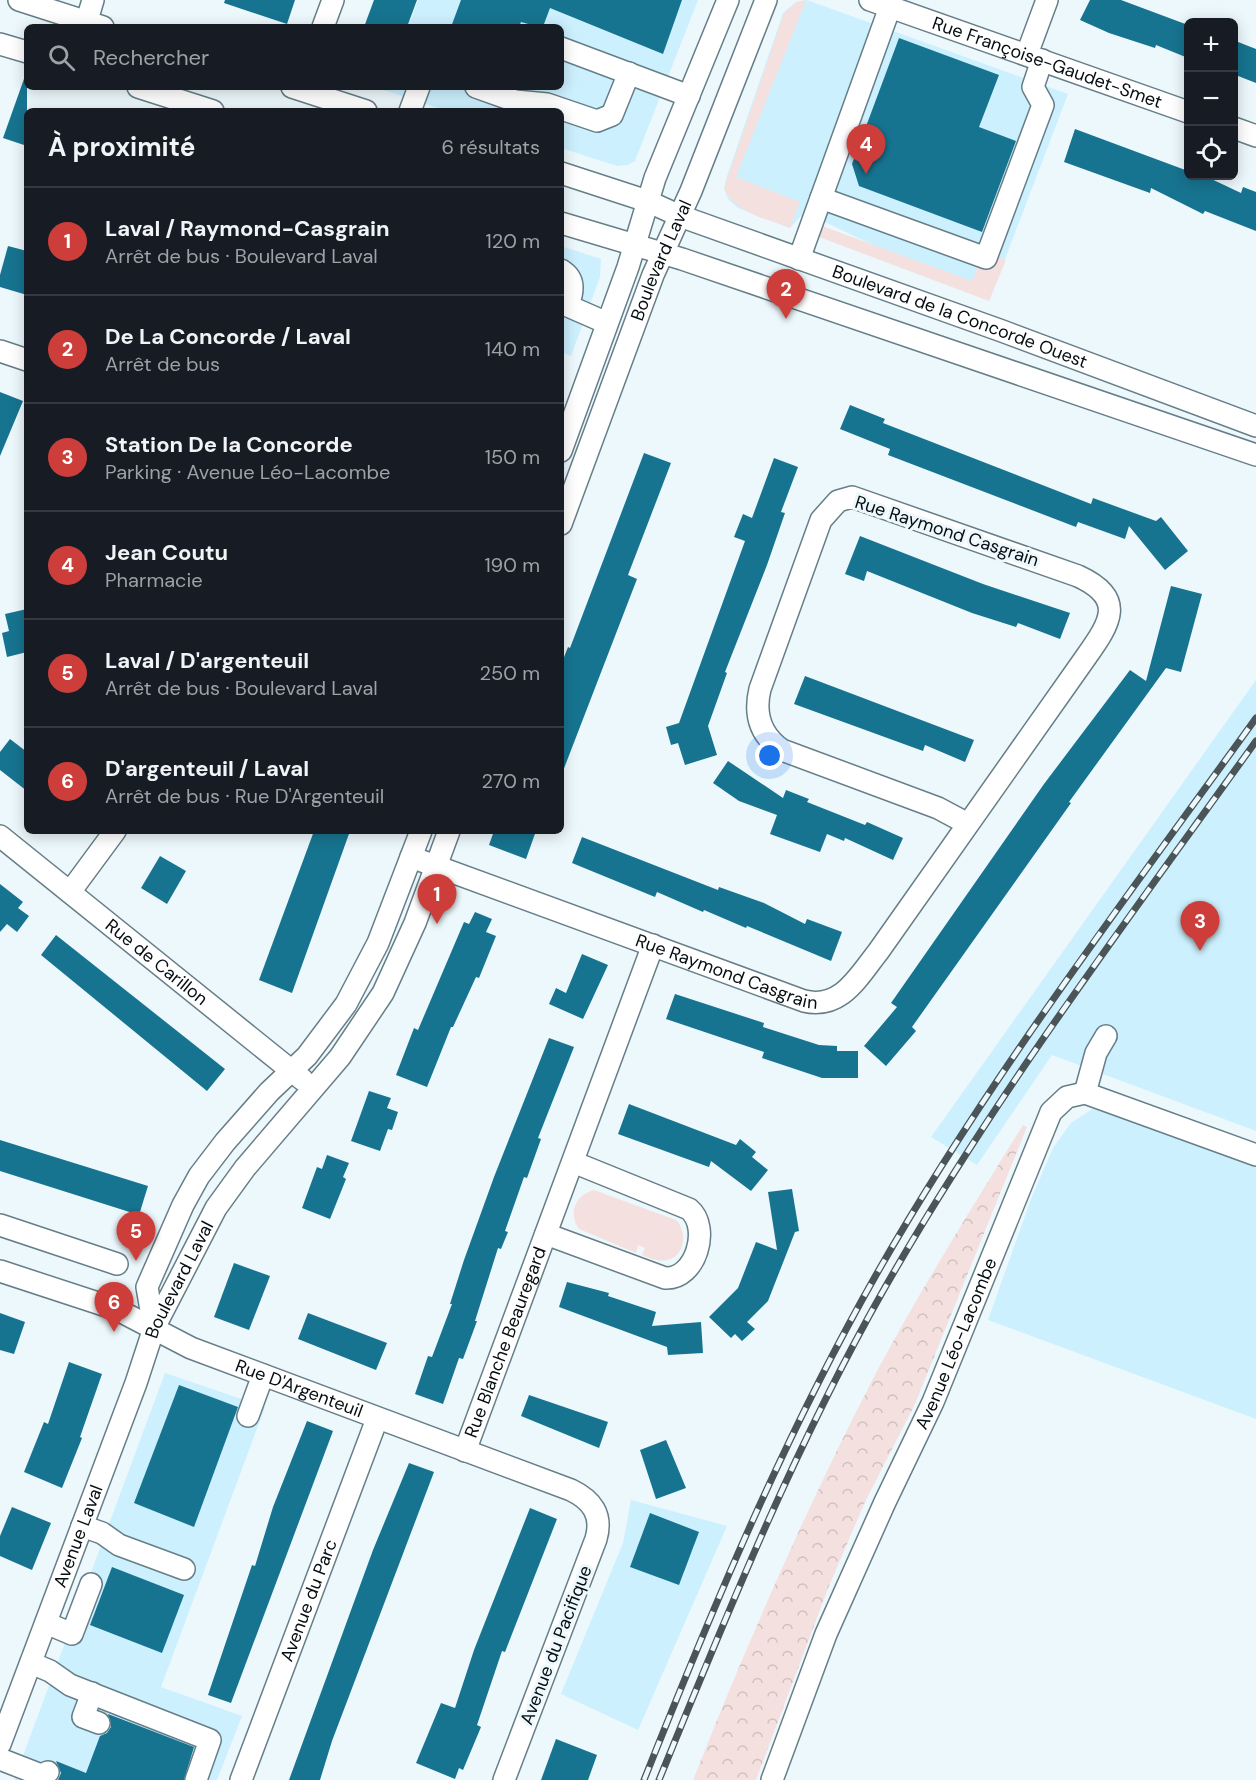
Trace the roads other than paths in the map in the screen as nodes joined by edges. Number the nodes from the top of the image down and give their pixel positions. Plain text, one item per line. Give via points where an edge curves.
1 (19, 0) edge
2 (93, 0) edge
3 (333, 0) edge
4 (728, 0) edge
5 (766, 0) edge
6 (1047, 0) edge
7 (880, 4) edge
8 (88, 24) edge
9 (91, 24) edge
10 (324, 24) edge
11 (0, 44) edge
12 (564, 49) edge
13 (24, 51) edge
14 (1034, 57) junction
15 (629, 73) junction
16 (147, 90) edge
17 (304, 90) edge
18 (418, 90) edge
19 (486, 90) edge
20 (689, 96) junction
21 (520, 100) edge
22 (204, 108) edge
23 (357, 108) edge
24 (411, 108) edge
25 (556, 108) edge
26 (564, 111) edge
27 (1184, 111) edge
28 (1238, 130) edge
29 (1256, 136) edge
30 (564, 174) edge
31 (821, 198) junction
32 (647, 201) junction
33 (680, 216) junction
34 (564, 224) edge
35 (633, 246) junction
36 (662, 253) junction
37 (799, 259) junction
38 (564, 273) edge
39 (607, 323) junction
40 (0, 351) edge
41 (24, 359) edge
42 (1256, 426) edge
43 (564, 443) edge
44 (1256, 454) edge
45 (564, 516) edge
46 (968, 824) junction
47 (113, 834) edge
48 (420, 834) edge
49 (448, 834) edge
50 (0, 836) edge
51 (411, 857) junction
52 (436, 866) junction
53 (70, 892) junction
54 (652, 945) junction
55 (1106, 1036) dead end
56 (293, 1072) junction
57 (314, 1089) junction
58 (1085, 1093) junction
59 (1256, 1155) edge
60 (573, 1162) junction
61 (0, 1225) edge
62 (546, 1233) junction
63 (117, 1264) dead end
64 (0, 1271) edge
65 (154, 1328) junction
66 (263, 1375) junction
67 (248, 1416) dead end
68 (377, 1419) junction
69 (465, 1451) junction
70 (595, 1510) joint
71 (82, 1526) junction
72 (184, 1569) dead end
73 (91, 1584) dead end
74 (46, 1623) junction
75 (31, 1663) junction
76 (92, 1693) junction
77 (99, 1723) dead end
78 (0, 1744) edge
79 (0, 1759) edge
80 (43, 1776) edge
81 (196, 1780) edge
82 (241, 1780) edge
83 (504, 1780) edge
84 (772, 1780) edge

1 - 8 street
2 - 9 street
3 - 10 street
4 - 20 street, Boulevard Laval
5 - 33 street, Boulevard Laval
6 - 14 street
7 - 14 street, Rue Françoise-Gaudet-Smet
7 - 31 street
11 - 13 street
12 - 15 street
14 - 27 street, Rue Françoise-Gaudet-Smet
14 - 31 street via 1033,87 1043,105 986,258
15 - 20 street
15 - 26 street via 612,115 605,120 589,120
16 - 22 street
17 - 23 street
18 - 24 street
19 - 21 street
20 - 32 street, Boulevard Laval
21 - 25 street
28 - 29 street
30 - 32 street, Boulevard de la Concorde Ouest
31 - 37 street
32 - 33 street, Boulevard de la Concorde Ouest
32 - 35 street, Boulevard Laval
33 - 36 street, Boulevard Laval
33 - 37 street, Boulevard de la Concorde Ouest
34 - 35 street, Boulevard de la Concorde Ouest
35 - 36 street, Boulevard de la Concorde Ouest
35 - 39 street, Boulevard Laval
36 - 44 street, Boulevard de la Concorde Ouest
36 - 45 street, Boulevard Laval
37 - 42 street, Boulevard de la Concorde Ouest
38 - 39 street via 572,284 568,306
39 - 43 street, Boulevard Laval
40 - 41 street
46 - 46 street, Rue Raymond Casgrain via 1099,639 1109,619 1108,600 1099,586 1068,572 867,501 844,498 824,514 812,540 760,689 759,721 770,741 782,750 938,808
46 - 54 street, Rue Raymond Casgrain via 856,980 831,1001 804,1001
47 - 53 street
48 - 51 street, Boulevard Laval
49 - 52 street, Boulevard Laval
50 - 53 street, Rue de Carillon
51 - 52 street, Rue Raymond Casgrain
51 - 56 street, Boulevard Laval via 363,974 324,1035
52 - 54 street, Rue Raymond Casgrain
52 - 57 street, Boulevard Laval via 383,993 348,1047
53 - 56 street, Rue de Carillon
54 - 60 street, Rue Blanche Beauregard
55 - 58 street via 1096,1053
56 - 57 street, Rue de Carillon
56 - 65 street, Boulevard Laval via 268,1092 225,1142 183,1205 147,1287
57 - 65 street, Boulevard Laval via 216,1208
58 - 59 street
58 - 84 street, Avenue Léo-Lacombe via 1064,1100 1045,1124 933,1402 826,1634
60 - 62 street, Rue Blanche Beauregard
60 - 62 street, Rue Blanche Beauregard via 689,1209 699,1221 699,1243 687,1269 665,1278
61 - 63 street
62 - 69 street, Rue Blanche Beauregard
64 - 65 street, Rue D'Argenteuil via 116,1309
65 - 66 street, Rue D'Argenteuil via 191,1348
65 - 71 street, Avenue Laval
66 - 67 street
66 - 68 street, Rue D'Argenteuil
68 - 69 street, Rue D'Argenteuil
68 - 82 street, Avenue du Parc
69 - 70 street, Rue D'Argenteuil via 571,1490
70 - 83 street, Avenue du Pacifique via 599,1525 596,1539
71 - 72 street via 119,1545
71 - 74 street, Avenue Laval
73 - 74 street via 74,1637
74 - 75 street, Avenue Laval
75 - 76 street
75 - 78 street, Avenue Laval
76 - 77 street via 83,1717
76 - 81 street via 210,1740
79 - 80 street

